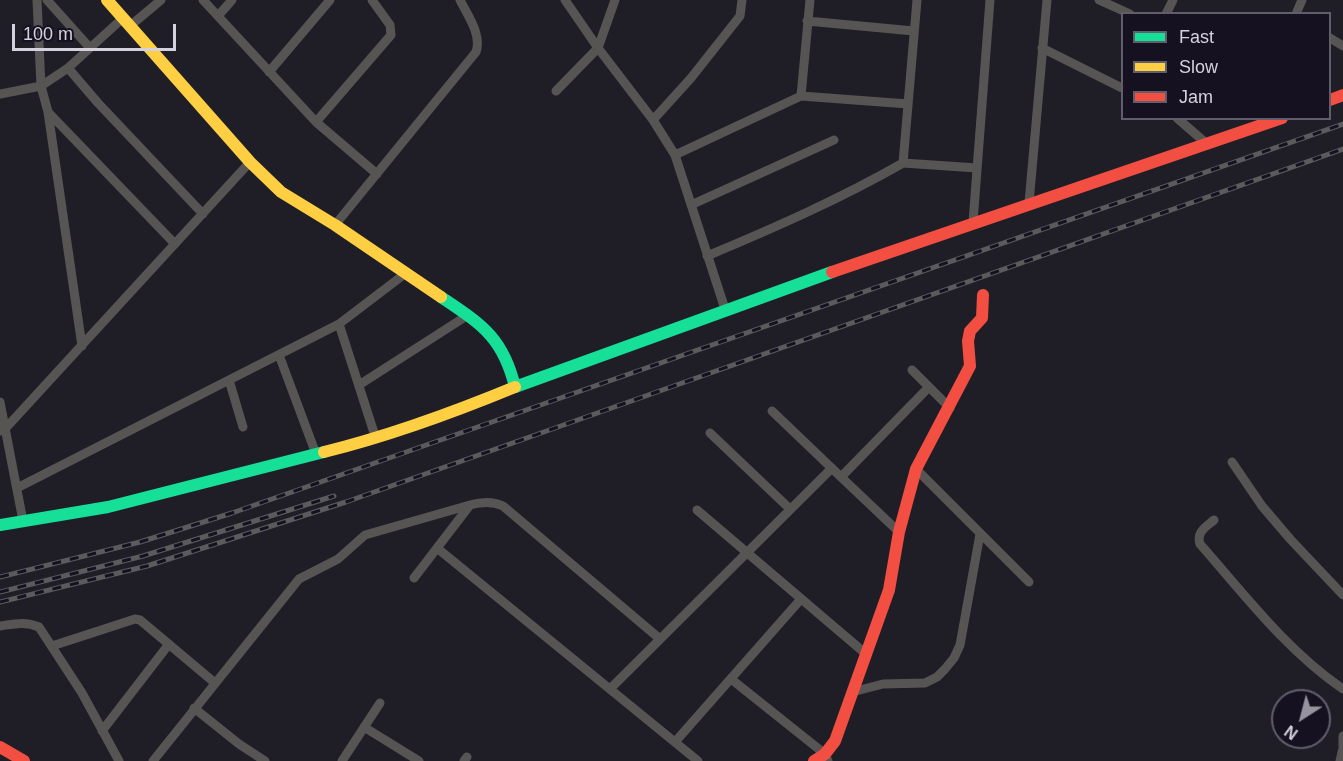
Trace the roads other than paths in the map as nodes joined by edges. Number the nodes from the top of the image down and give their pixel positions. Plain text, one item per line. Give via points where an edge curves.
1 (37, 0) edge
2 (47, 0) edge
3 (107, 0) edge
4 (161, 0) edge
5 (203, 0) edge
6 (232, 0) edge
7 (330, 0) edge
8 (372, 0) edge
9 (460, 0) edge
10 (565, 0) edge
11 (615, 0) edge
12 (742, 0) edge
13 (810, 0) edge
14 (917, 0) edge
15 (990, 0) edge
16 (1047, 0) edge
17 (1099, 0) edge
18 (1126, 12) edge
19 (218, 16) junction
20 (807, 21) junction
21 (126, 22) junction
22 (914, 31) junction
23 (90, 48) junction
24 (598, 48) junction
25 (1042, 48) junction
26 (68, 68) junction
27 (268, 72) junction
28 (41, 86) junction
29 (1121, 88) edge
30 (556, 91) dead end
31 (0, 94) edge
32 (801, 96) junction
33 (908, 104) junction
34 (48, 112) junction
35 (653, 120) junction
36 (1179, 120) edge
37 (1277, 120) edge
38 (316, 122) junction
39 (834, 140) dead end
40 (1208, 144) junction
41 (675, 155) junction
42 (250, 162) junction
43 (903, 163) junction
44 (977, 168) junction
45 (377, 174) junction
46 (1029, 203) junction
47 (691, 205) junction
48 (203, 214) junction
49 (973, 222) junction
50 (335, 225) junction
51 (175, 244) junction
52 (707, 256) junction
53 (406, 273) junction
54 (983, 295) dead end
55 (725, 309) junction
56 (468, 315) junction
57 (339, 324) junction
58 (82, 346) junction
59 (279, 355) junction
60 (912, 370) dead end
61 (229, 380) junction
62 (359, 385) junction
63 (515, 387) junction
64 (929, 387) junction
65 (0, 402) edge
66 (950, 408) junction
67 (772, 411) dead end
68 (243, 427) dead end
69 (2, 431) edge
70 (711, 433) dead end
71 (376, 440) junction
72 (316, 454) junction
73 (1232, 462) dead end
74 (832, 468) junction
75 (916, 469) junction
76 (842, 477) junction
77 (16, 488) junction
78 (470, 505) junction
79 (790, 509) junction
80 (698, 510) dead end
81 (1214, 520) dead end
82 (22, 521) junction
83 (0, 525) edge
84 (899, 532) junction
85 (980, 534) junction
86 (437, 548) junction
87 (748, 553) junction
88 (414, 578) dead end
89 (1029, 582) dead end
90 (1343, 595) edge
91 (801, 599) junction
92 (0, 626) edge
93 (660, 639) junction
94 (169, 644) junction
95 (52, 646) junction
96 (866, 654) junction
97 (731, 679) junction
98 (215, 683) junction
99 (610, 689) junction
100 (1343, 689) edge
101 (852, 692) junction
102 (380, 703) dead end
103 (194, 708) junction
104 (364, 727) junction
105 (102, 731) junction
106 (1343, 736) edge
107 (675, 742) junction
108 (0, 747) edge
109 (1343, 747) edge
110 (158, 759) edge
111 (822, 759) edge
112 (24, 761) edge
113 (118, 761) edge
114 (265, 761) edge
115 (342, 761) edge
116 (419, 761) edge
117 (699, 761) edge
118 (1340, 761) edge

1 - 28 street
2 - 23 street
3 - 21 street
4 - 21 street
5 - 19 street
6 - 19 street
7 - 27 street
8 - 38 street via 390,25 390,35
9 - 45 street via 478,37 476,52
10 - 24 street
11 - 24 street
12 - 35 street via 740,16
13 - 20 street
14 - 22 street
15 - 44 street
16 - 25 street
17 - 18 street
19 - 27 street
20 - 22 street
20 - 32 street
21 - 23 street
21 - 42 street
22 - 33 street
23 - 26 street
24 - 30 street
24 - 35 street
25 - 29 street
25 - 46 street
26 - 28 street
26 - 48 street
27 - 38 street
28 - 31 street
28 - 34 street
32 - 33 street
32 - 41 street
33 - 43 street
34 - 51 street
34 - 58 street
35 - 41 street
36 - 40 street
37 - 40 street
38 - 45 street
39 - 47 street
40 - 46 street
41 - 47 street
42 - 48 street
42 - 50 street via 281,192
43 - 44 street
43 - 52 street via 818,208
44 - 49 street
45 - 50 street
46 - 49 street
47 - 52 street
48 - 51 street
49 - 55 street
50 - 53 street
51 - 58 street
52 - 55 street
53 - 56 street
53 - 57 street
54 - 66 street via 982,318 970,331 968,340 969,366
55 - 63 street
56 - 62 street
56 - 63 street via 499,344 511,366
57 - 59 street
57 - 62 street
58 - 69 street
59 - 61 street
59 - 72 street
60 - 64 street
61 - 68 street
61 - 77 street
62 - 71 street
63 - 71 street
64 - 66 street
64 - 76 street
65 - 69 street
66 - 75 street
67 - 74 street
69 - 77 street
70 - 79 street
71 - 72 street
72 - 82 street via 108,507
73 - 90 street via 1270,514
74 - 76 street
74 - 79 street
75 - 84 street
75 - 85 street
76 - 84 street
77 - 82 street
78 - 86 street
78 - 93 street via 490,502 503,506
78 - 98 street via 365,535 338,560 299,579
79 - 87 street
80 - 87 street
81 - 100 street via 1200,532 1200,544 1285,639
82 - 83 street
84 - 96 street via 890,590
85 - 89 street
85 - 101 street via 960,645 954,658 937,677 925,683 883,684
86 - 88 street
86 - 99 street
87 - 91 street
87 - 93 street
91 - 96 street
91 - 97 street
92 - 95 street via 31,623 39,627
93 - 99 street
94 - 95 street via 135,619
94 - 98 street
94 - 105 street
95 - 105 street
96 - 101 street
97 - 107 street
97 - 111 street
98 - 103 street
99 - 107 street
101 - 111 street via 835,741
102 - 104 street
103 - 110 street
103 - 114 street
104 - 115 street
104 - 116 street
105 - 113 street
106 - 109 street
107 - 117 street
108 - 112 street
109 - 118 street

